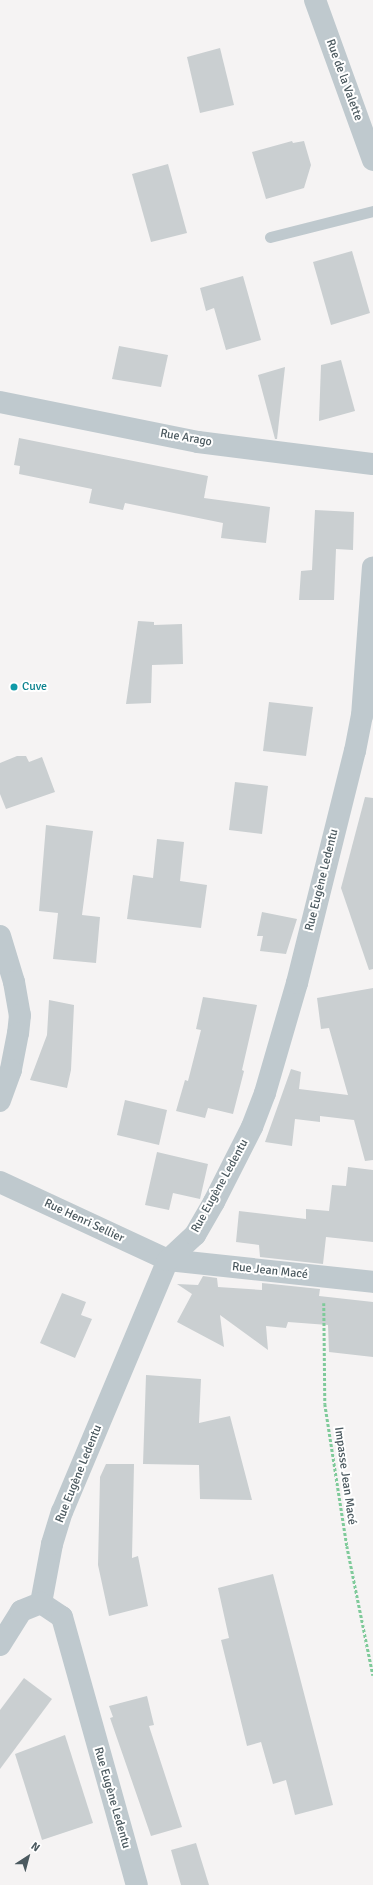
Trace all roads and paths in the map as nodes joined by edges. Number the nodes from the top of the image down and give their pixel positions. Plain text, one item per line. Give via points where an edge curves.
1 (315, 0) edge
2 (373, 160) edge
3 (373, 211) edge
4 (270, 237) dead end
5 (0, 402) edge
6 (373, 464) edge
7 (373, 568) edge
8 (370, 656) edge
9 (0, 936) edge
10 (0, 1101) edge
11 (0, 1182) edge
12 (168, 1260) junction
13 (323, 1277) junction
14 (373, 1282) edge
15 (41, 1603) junction
16 (0, 1645) edge
17 (373, 1675) edge
18 (137, 1885) edge

1 - 2 street, Rue de la Valette
3 - 4 lane
5 - 6 street, Rue Arago via 198,442
7 - 8 street, Rue Eugène Ledentu
8 - 12 street, Rue Eugène Ledentu via 355,751 297,984 265,1093 252,1127 195,1235
9 - 10 street via 14,982 20,1014 11,1070
11 - 12 street, Rue Henri Sellier
12 - 13 street, Rue Jean Macé
12 - 15 street, Rue Eugène Ledentu via 62,1512 52,1544
13 - 14 street, Rue Jean Macé
13 - 17 path, Impasse Jean Macé via 325,1404 346,1546
15 - 16 street via 21,1611
15 - 18 street, Rue Eugène Ledentu via 62,1617

